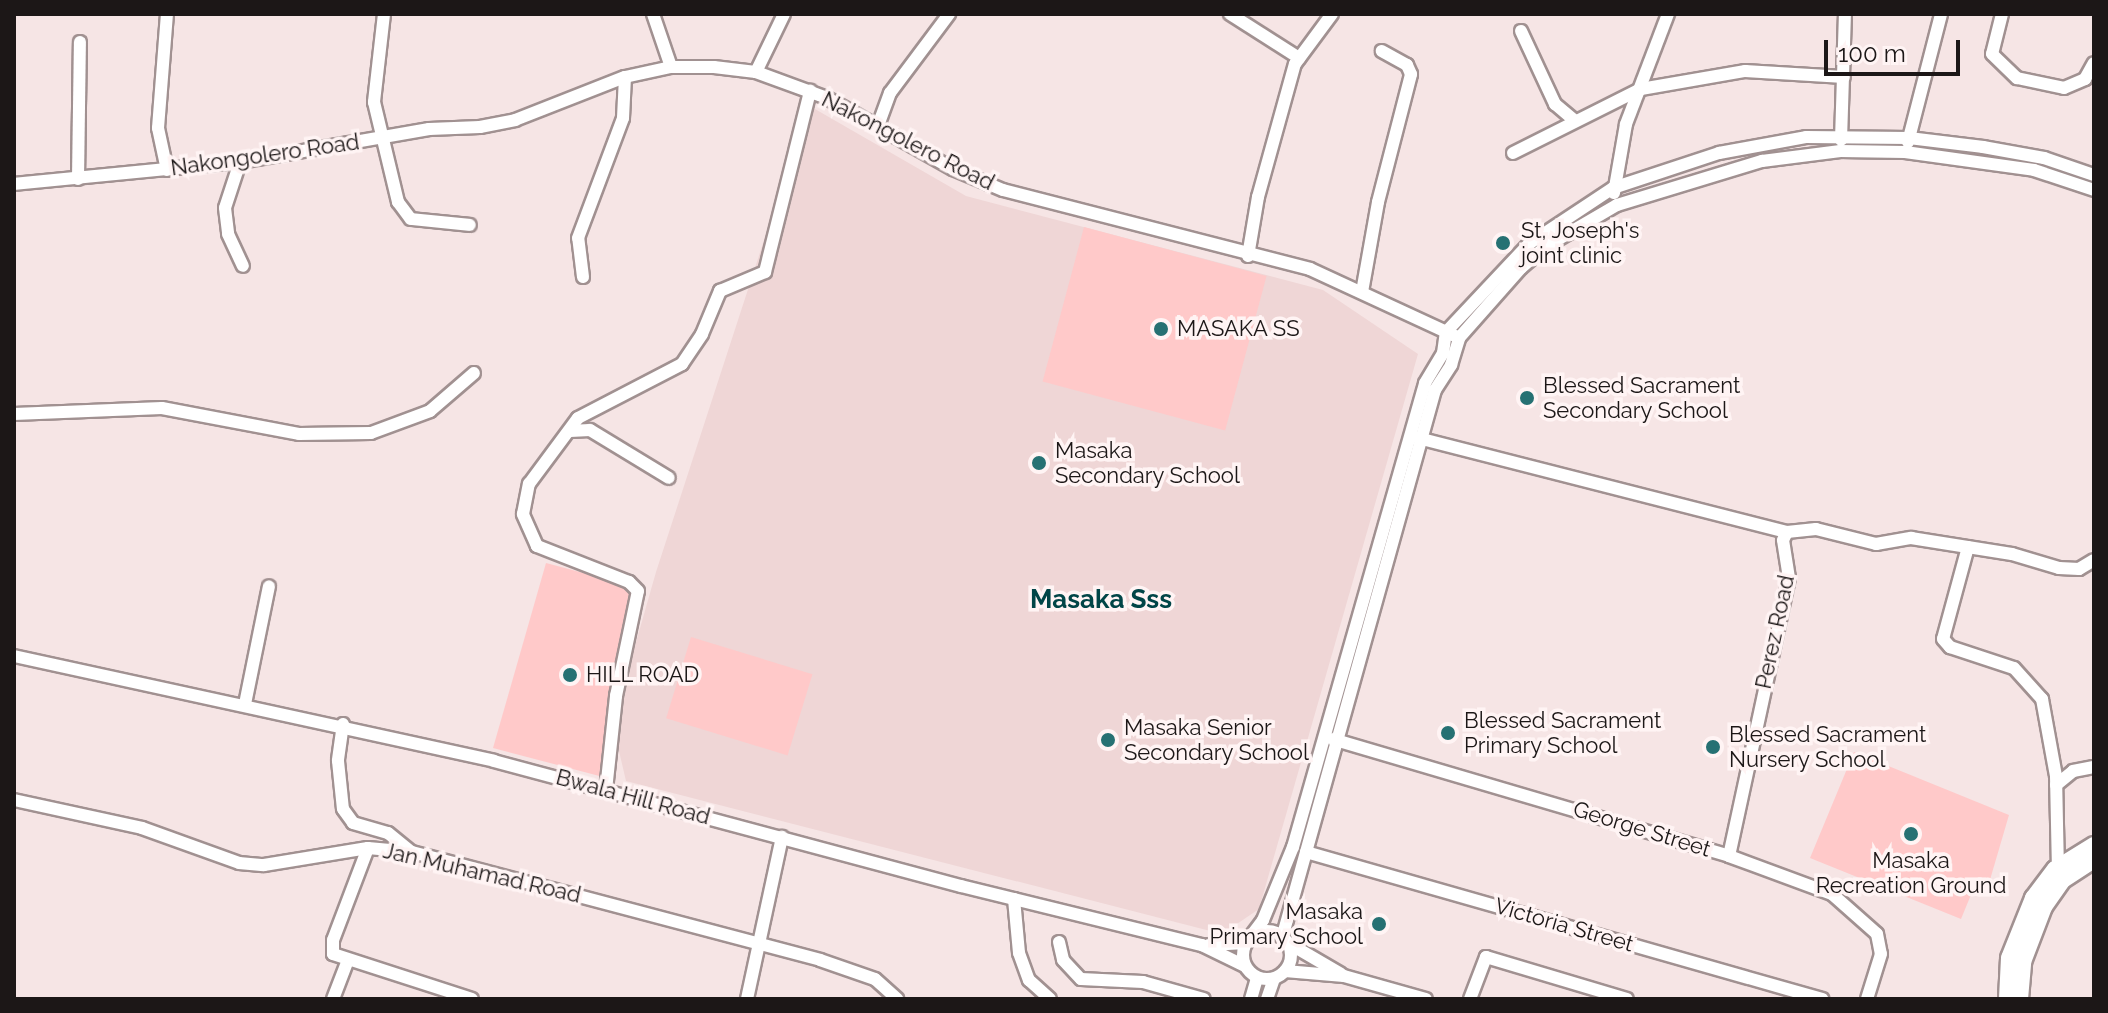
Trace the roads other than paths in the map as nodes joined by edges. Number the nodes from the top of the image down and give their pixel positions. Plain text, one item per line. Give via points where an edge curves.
1 (167, 14) edge
2 (384, 14) edge
3 (653, 14) edge
4 (784, 14) edge
5 (949, 14) edge
6 (1230, 14) edge
7 (1332, 14) edge
8 (1668, 14) edge
9 (1845, 14) edge
10 (1941, 14) edge
11 (2002, 14) edge
12 (1521, 31) dead end
13 (80, 42) dead end
14 (1382, 51) dead end
15 (1299, 58) junction
16 (2094, 63) edge
17 (671, 67) junction
18 (756, 72) junction
19 (625, 77) junction
20 (1844, 77) junction
21 (1641, 89) junction
22 (810, 91) junction
23 (1573, 119) junction
24 (879, 123) junction
25 (1842, 135) junction
26 (384, 138) junction
27 (1909, 138) junction
28 (1840, 151) junction
29 (1905, 152) junction
30 (1513, 153) dead end
31 (240, 162) junction
32 (167, 170) junction
33 (2094, 175) edge
34 (78, 179) junction
35 (14, 184) edge
36 (1613, 188) junction
37 (2094, 190) edge
38 (1617, 205) junction
39 (470, 225) dead end
40 (1248, 256) junction
41 (243, 266) dead end
42 (583, 277) dead end
43 (1362, 292) junction
44 (1446, 332) junction
45 (1459, 338) junction
46 (474, 373) dead end
47 (14, 414) edge
48 (567, 432) junction
49 (1418, 438) junction
50 (669, 478) dead end
51 (1787, 532) junction
52 (1968, 547) junction
53 (2094, 560) edge
54 (269, 586) dead end
55 (14, 656) edge
56 (245, 704) junction
57 (343, 724) junction
58 (1332, 739) junction
59 (2094, 767) edge
60 (2056, 785) junction
61 (606, 790) junction
62 (14, 800) edge
63 (782, 837) junction
64 (2094, 845) edge
65 (368, 848) junction
66 (412, 852) junction
67 (1306, 852) junction
68 (1729, 856) junction
69 (2094, 860) edge
70 (2059, 875) junction
71 (1014, 899) junction
72 (1248, 939) junction
73 (1285, 940) junction
74 (1059, 942) dead end
75 (763, 945) junction
76 (1202, 945) junction
77 (2016, 960) junction
78 (347, 962) junction
79 (1245, 966) junction
80 (1280, 975) junction
81 (1344, 976) junction
82 (1257, 978) junction
83 (333, 999) edge
84 (472, 999) edge
85 (747, 999) edge
86 (897, 999) edge
87 (1050, 999) edge
88 (1204, 999) edge
89 (1251, 999) edge
90 (1267, 999) edge
91 (1426, 999) edge
92 (1470, 999) edge
93 (1627, 999) edge
94 (1822, 999) edge
95 (1867, 999) edge
96 (2007, 999) edge
97 (2020, 999) edge

1 - 32 street via 158,128
2 - 26 street via 374,98
3 - 17 street
4 - 18 street
5 - 24 street via 890,93
6 - 15 street
7 - 15 street
8 - 21 street
9 - 20 street
10 - 27 street
11 - 16 street via 1992,54 2017,78 2064,88 2085,79
12 - 23 street via 1555,104
13 - 34 street
14 - 43 street via 1407,65 1411,74 1378,202
15 - 40 street via 1273,137
17 - 18 street, Nakongolero Road
17 - 19 street, Nakongolero Road
18 - 22 street, Nakongolero Road
19 - 26 street, Nakongolero Road via 515,120
19 - 42 street via 623,118 579,232
20 - 21 street via 1758,70
20 - 25 street
21 - 23 street
21 - 36 street via 1626,124
22 - 24 street, Nakongolero Road
22 - 48 street via 765,272 720,291 702,334 679,366 578,418
23 - 30 street
24 - 40 street, Nakongolero Road via 953,169 1003,190
25 - 27 street
25 - 28 street
25 - 36 street via 1719,153
26 - 31 street, Nakongolero Road
26 - 39 street via 403,212 411,219
27 - 29 street
27 - 33 street via 2044,158
28 - 29 street
28 - 38 street via 1762,161
29 - 37 street via 2034,170
31 - 32 street, Nakongolero Road
31 - 41 street via 225,208 228,234
32 - 34 street, Nakongolero Road
34 - 35 street, Nakongolero Road
36 - 38 street
36 - 44 street via 1530,243
38 - 45 street via 1545,247
40 - 43 street, Nakongolero Road via 1310,269
43 - 44 street, Nakongolero Road
44 - 45 street, Nakongolero Road
44 - 58 street via 1391,487
45 - 49 street
46 - 47 street via 430,411 371,433 299,434 162,408
48 - 50 street via 580,426 590,430
48 - 61 street via 529,484 523,514 527,530 542,551 629,582 639,596 616,696
49 - 51 street
49 - 58 street
51 - 52 street via 1803,528 1876,544 1911,538
51 - 68 street, Perez Road via 1783,540 1789,578
52 - 53 street via 2059,568 2079,569
52 - 60 street via 1943,639 1950,647 2014,668 2035,687 2042,699
54 - 56 street
55 - 56 street, Bwala Hill Road
56 - 57 street, Bwala Hill Road
57 - 61 street, Bwala Hill Road
57 - 66 street via 338,776 343,809 353,823 388,833
58 - 67 street
58 - 68 street, George Street
58 - 72 street via 1263,920
59 - 60 street via 2073,771
60 - 70 street
61 - 63 street, Bwala Hill Road
62 - 65 street, Jan Muhamad Road via 142,828 239,863 264,865
63 - 71 street, Bwala Hill Road
63 - 75 street
64 - 70 main road
65 - 66 street, Jan Muhamad Road
65 - 78 street via 332,943 333,954
66 - 75 street, Jan Muhamad Road
67 - 73 street
67 - 94 street, Victoria Street
68 - 95 street, George Street via 1832,894 1865,919 1881,946
69 - 70 main road
70 - 77 main road via 2033,898
71 - 76 street, Bwala Hill Road
71 - 87 street via 1019,953 1029,980
72 - 73 street via 1268,931
72 - 76 street
72 - 79 street
73 - 80 street via 1291,959
73 - 81 street
74 - 88 street via 1063,960 1081,979 1143,982
75 - 85 street
75 - 86 street, Jan Muhamad Road via 875,979
76 - 79 street, Bwala Hill Road
77 - 96 main road
77 - 97 main road
78 - 83 street
78 - 84 street
79 - 82 street
80 - 81 street
80 - 82 street
80 - 90 street
81 - 91 street
82 - 89 street
92 - 93 street via 1486,957

